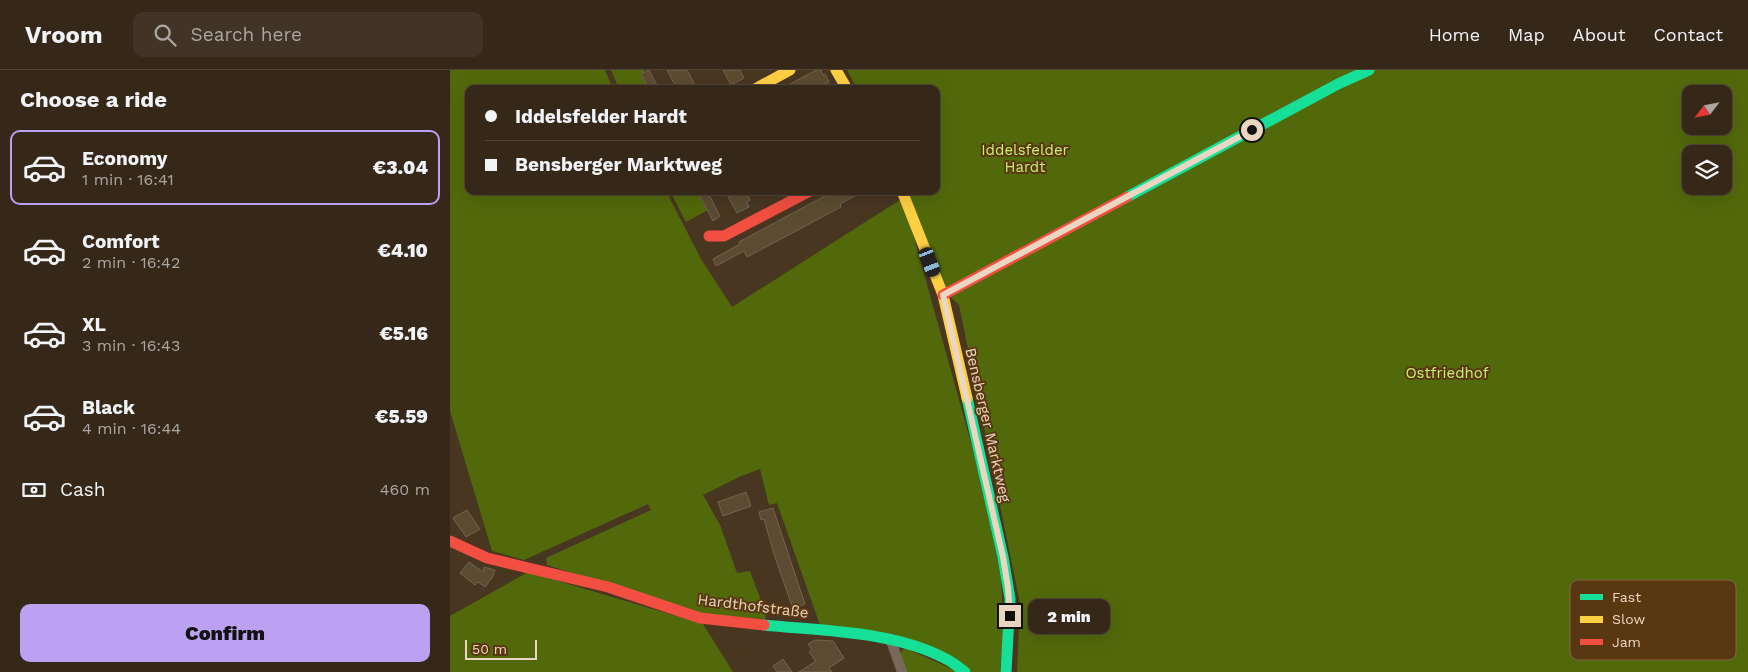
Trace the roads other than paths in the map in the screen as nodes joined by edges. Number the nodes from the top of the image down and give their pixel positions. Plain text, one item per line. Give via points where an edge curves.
1 (790, 70) edge
2 (836, 70) edge
3 (1369, 70) edge
4 (762, 85) edge
5 (845, 85) edge
6 (802, 195) edge
7 (904, 195) edge
8 (709, 236) dead end
9 (943, 295) junction
10 (450, 541) edge
11 (890, 638) junction
12 (902, 672) edge
13 (965, 672) edge
14 (1006, 672) edge

1 - 4 street
2 - 5 street
3 - 9 street
6 - 8 street via 724,236
7 - 9 street, Bensberger Marktweg
9 - 14 street, Bensberger Marktweg via 1007,577 1010,616
10 - 11 street, Hardthofstraße via 488,558 608,587 700,618
11 - 12 street
11 - 13 street, Hardthofstraße via 947,659

